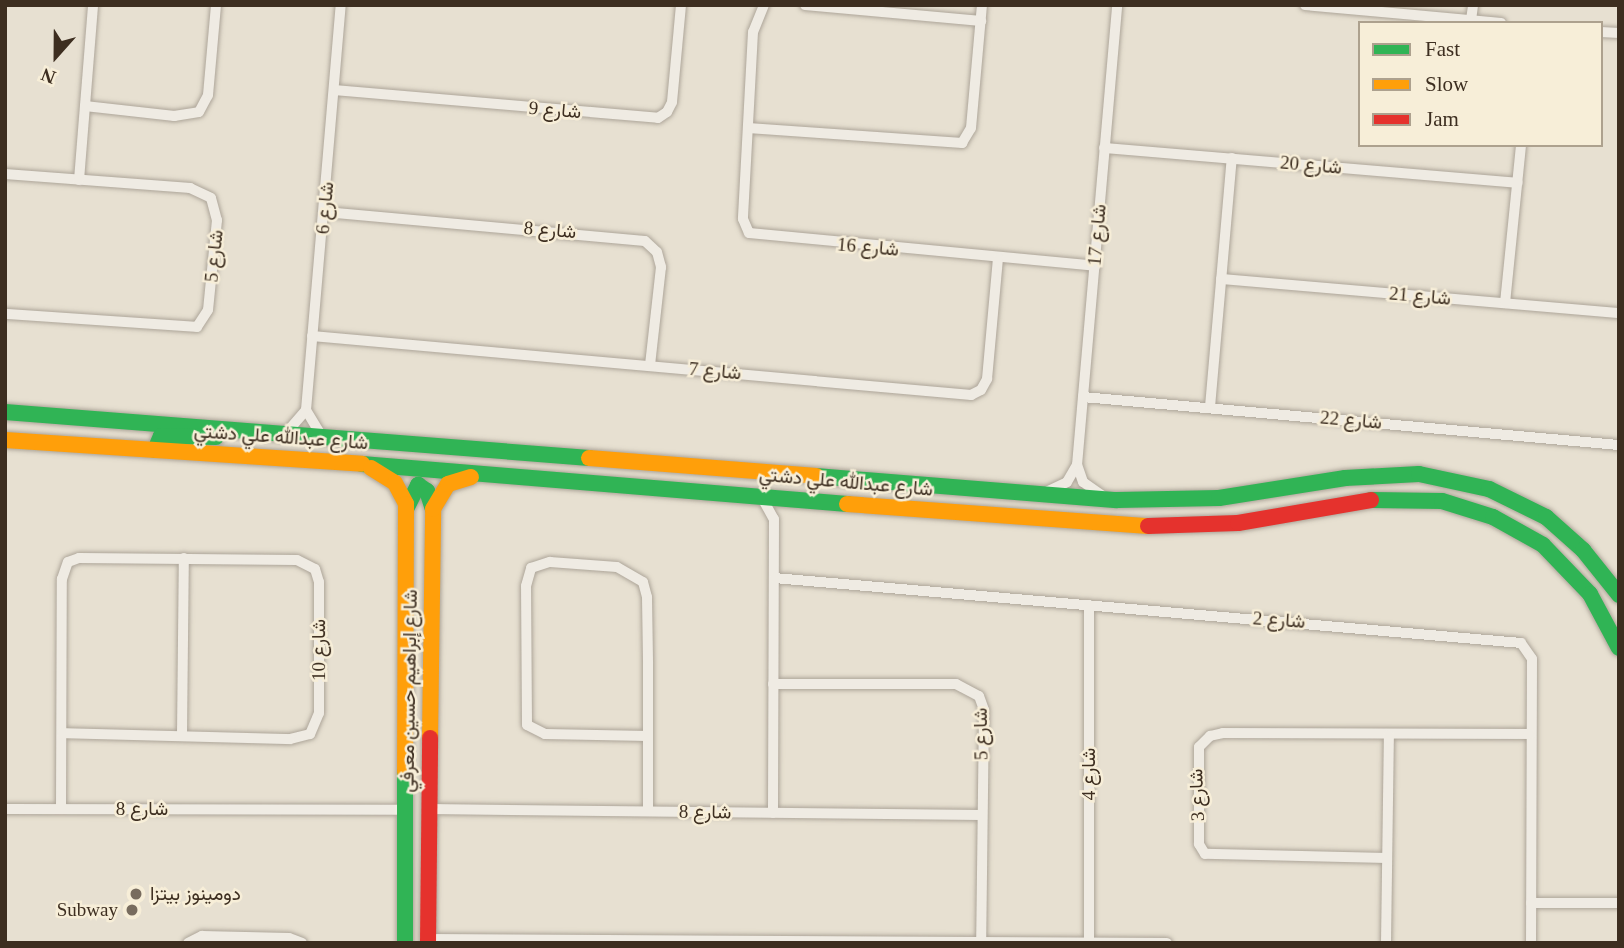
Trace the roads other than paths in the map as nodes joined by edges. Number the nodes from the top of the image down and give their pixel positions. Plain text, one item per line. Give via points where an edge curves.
1 (93, 5) edge
2 (216, 5) edge
3 (341, 5) edge
4 (681, 5) edge
5 (764, 5) edge
6 (805, 5) edge
7 (982, 5) edge
8 (1117, 5) edge
9 (1305, 5) edge
10 (1473, 5) edge
11 (1471, 20) junction
12 (981, 21) junction
13 (1481, 21) edge
14 (334, 90) junction
15 (85, 106) junction
16 (748, 128) junction
17 (1521, 147) edge
18 (1104, 148) junction
19 (1232, 158) junction
20 (5, 174) edge
21 (79, 180) junction
22 (1518, 183) junction
23 (325, 212) junction
24 (998, 258) junction
25 (1095, 266) junction
26 (1221, 279) junction
27 (1505, 303) junction
28 (1619, 313) edge
29 (5, 314) edge
30 (312, 336) junction
31 (650, 365) junction
32 (1083, 397) junction
33 (1210, 407) junction
34 (306, 410) junction
35 (5, 412) edge
36 (126, 420) junction
37 (288, 432) junction
38 (321, 435) junction
39 (5, 439) edge
40 (1619, 445) edge
41 (155, 450) junction
42 (359, 464) junction
43 (1077, 465) junction
44 (487, 475) junction
45 (1035, 494) junction
46 (761, 496) junction
47 (1239, 496) junction
48 (791, 498) junction
49 (1117, 500) junction
50 (433, 509) junction
51 (406, 510) junction
52 (774, 519) junction
53 (1145, 527) junction
54 (184, 558) junction
55 (774, 578) junction
56 (1619, 595) edge
57 (1089, 605) junction
58 (1619, 648) edge
59 (773, 684) junction
60 (62, 733) junction
61 (1530, 734) junction
62 (183, 735) junction
63 (1390, 735) junction
64 (648, 736) junction
65 (5, 809) edge
66 (61, 809) junction
67 (428, 809) junction
68 (405, 810) junction
69 (648, 811) junction
70 (773, 813) junction
71 (981, 815) junction
72 (1387, 858) junction
73 (1531, 903) junction
74 (1619, 903) edge
75 (428, 941) edge
76 (524, 941) edge
77 (759, 941) edge
78 (981, 941) junction
79 (648, 942) edge
80 (1090, 942) edge
81 (188, 943) edge
82 (302, 943) edge
83 (405, 943) edge
84 (1167, 943) edge
85 (1386, 943) edge
86 (1531, 943) edge

1 - 15 street
2 - 15 street via 208,95 199,112 174,116
3 - 14 street, شارع 6
4 - 14 street, شارع 9 via 672,102 658,118
5 - 16 street, شارع 16 via 754,26
6 - 12 street
7 - 12 street
8 - 18 street, شارع 17
9 - 11 street
10 - 11 street
11 - 13 street
12 - 16 street via 971,128 959,145
14 - 23 street, شارع 6
15 - 21 street
16 - 24 street, شارع 16 via 743,219 749,233
17 - 22 street
18 - 19 street, شارع 20
18 - 25 street, شارع 17
19 - 22 street, شارع 20
19 - 26 street
20 - 21 street, شارع 5
21 - 29 street, شارع 5 via 190,188 211,198 217,220 205,319 197,327 180,328
22 - 27 street
23 - 30 street, شارع 6
23 - 31 street, شارع 8 via 645,241 657,252 661,267
24 - 25 street, شارع 16
24 - 31 street, شارع 7 via 989,372 984,387 975,394
25 - 32 street, شارع 17
26 - 27 street, شارع 21
26 - 33 street
27 - 28 street, شارع 21
30 - 31 street, شارع 7
30 - 34 street, شارع 6
32 - 33 street, شارع 22
32 - 43 street, شارع 17
33 - 40 street, شارع 22
34 - 37 street
34 - 38 street
35 - 36 main road, شارع عبدالله علي دشتي
36 - 37 main road, شارع عبدالله علي دشتي
36 - 39 main road via 138,427 131,440 35,432
37 - 38 main road, شارع عبدالله علي دشتي
37 - 41 main road via 248,439 165,435
38 - 45 main road, شارع عبدالله علي دشتي
39 - 41 main road, شارع عبدالله علي دشتي
41 - 42 main road, شارع عبدالله علي دشتي
42 - 44 main road, شارع عبدالله علي دشتي
42 - 51 main road, شارع إبراهيم حسين معرفي via 394,483
43 - 45 street via 1062,486
43 - 49 street via 1087,487
44 - 46 main road, شارع عبدالله علي دشتي
44 - 50 main road via 453,481
45 - 49 main road, شارع عبدالله علي دشتي
46 - 48 main road, شارع عبدالله علي دشتي
46 - 52 street
47 - 49 main road, شارع عبدالله علي دشتي
47 - 53 main road via 1248,503 1242,512 1167,519
47 - 56 main road, شارع عبدالله علي دشتي via 1394,474 1467,482 1546,517 1583,550
48 - 52 street
48 - 53 main road, شارع عبدالله علي دشتي
50 - 51 main road via 427,491 416,485
50 - 67 main road, شارع إبراهيم حسين معرفي
51 - 68 main road, شارع إبراهيم حسين معرفي
52 - 55 street
53 - 58 main road, شارع عبدالله علي دشتي via 1238,523 1377,499 1442,501 1493,517 1543,545 1590,594
54 - 60 street, شارع 10 via 79,558 66,565
54 - 62 street
54 - 62 street, شارع 10 via 297,560 313,567 319,582 319,713 317,727 305,737
55 - 57 street, شارع 2
55 - 59 street
57 - 61 street, شارع 2 via 1515,640 1526,646 1532,659
57 - 80 street, شارع 4
59 - 70 street
59 - 71 street, شارع 5 via 956,684 971,689 984,710
60 - 62 street, شارع 10
60 - 66 street, شارع 10
61 - 63 street, شارع 3
61 - 73 street, شارع 2
63 - 72 street
63 - 72 street, شارع 3 via 1215,734 1199,747 1196,764 1199,844 1205,854
64 - 64 street via 545,734 527,725 526,586 531,568 550,562 617,567 643,582 647,597
64 - 69 street
65 - 66 street, شارع 8
66 - 68 street, شارع 8
67 - 69 street, شارع 8
67 - 75 main road, شارع إبراهيم حسين معرفي
68 - 83 main road, شارع إبراهيم حسين معرفي
69 - 70 street, شارع 8
70 - 71 street, شارع 8
71 - 78 street, شارع 5
72 - 85 street
73 - 74 street
73 - 86 street, شارع 2
75 - 76 street
76 - 79 street
77 - 78 street
77 - 79 street
78 - 80 street
80 - 84 street
81 - 82 street via 202,936 289,938

